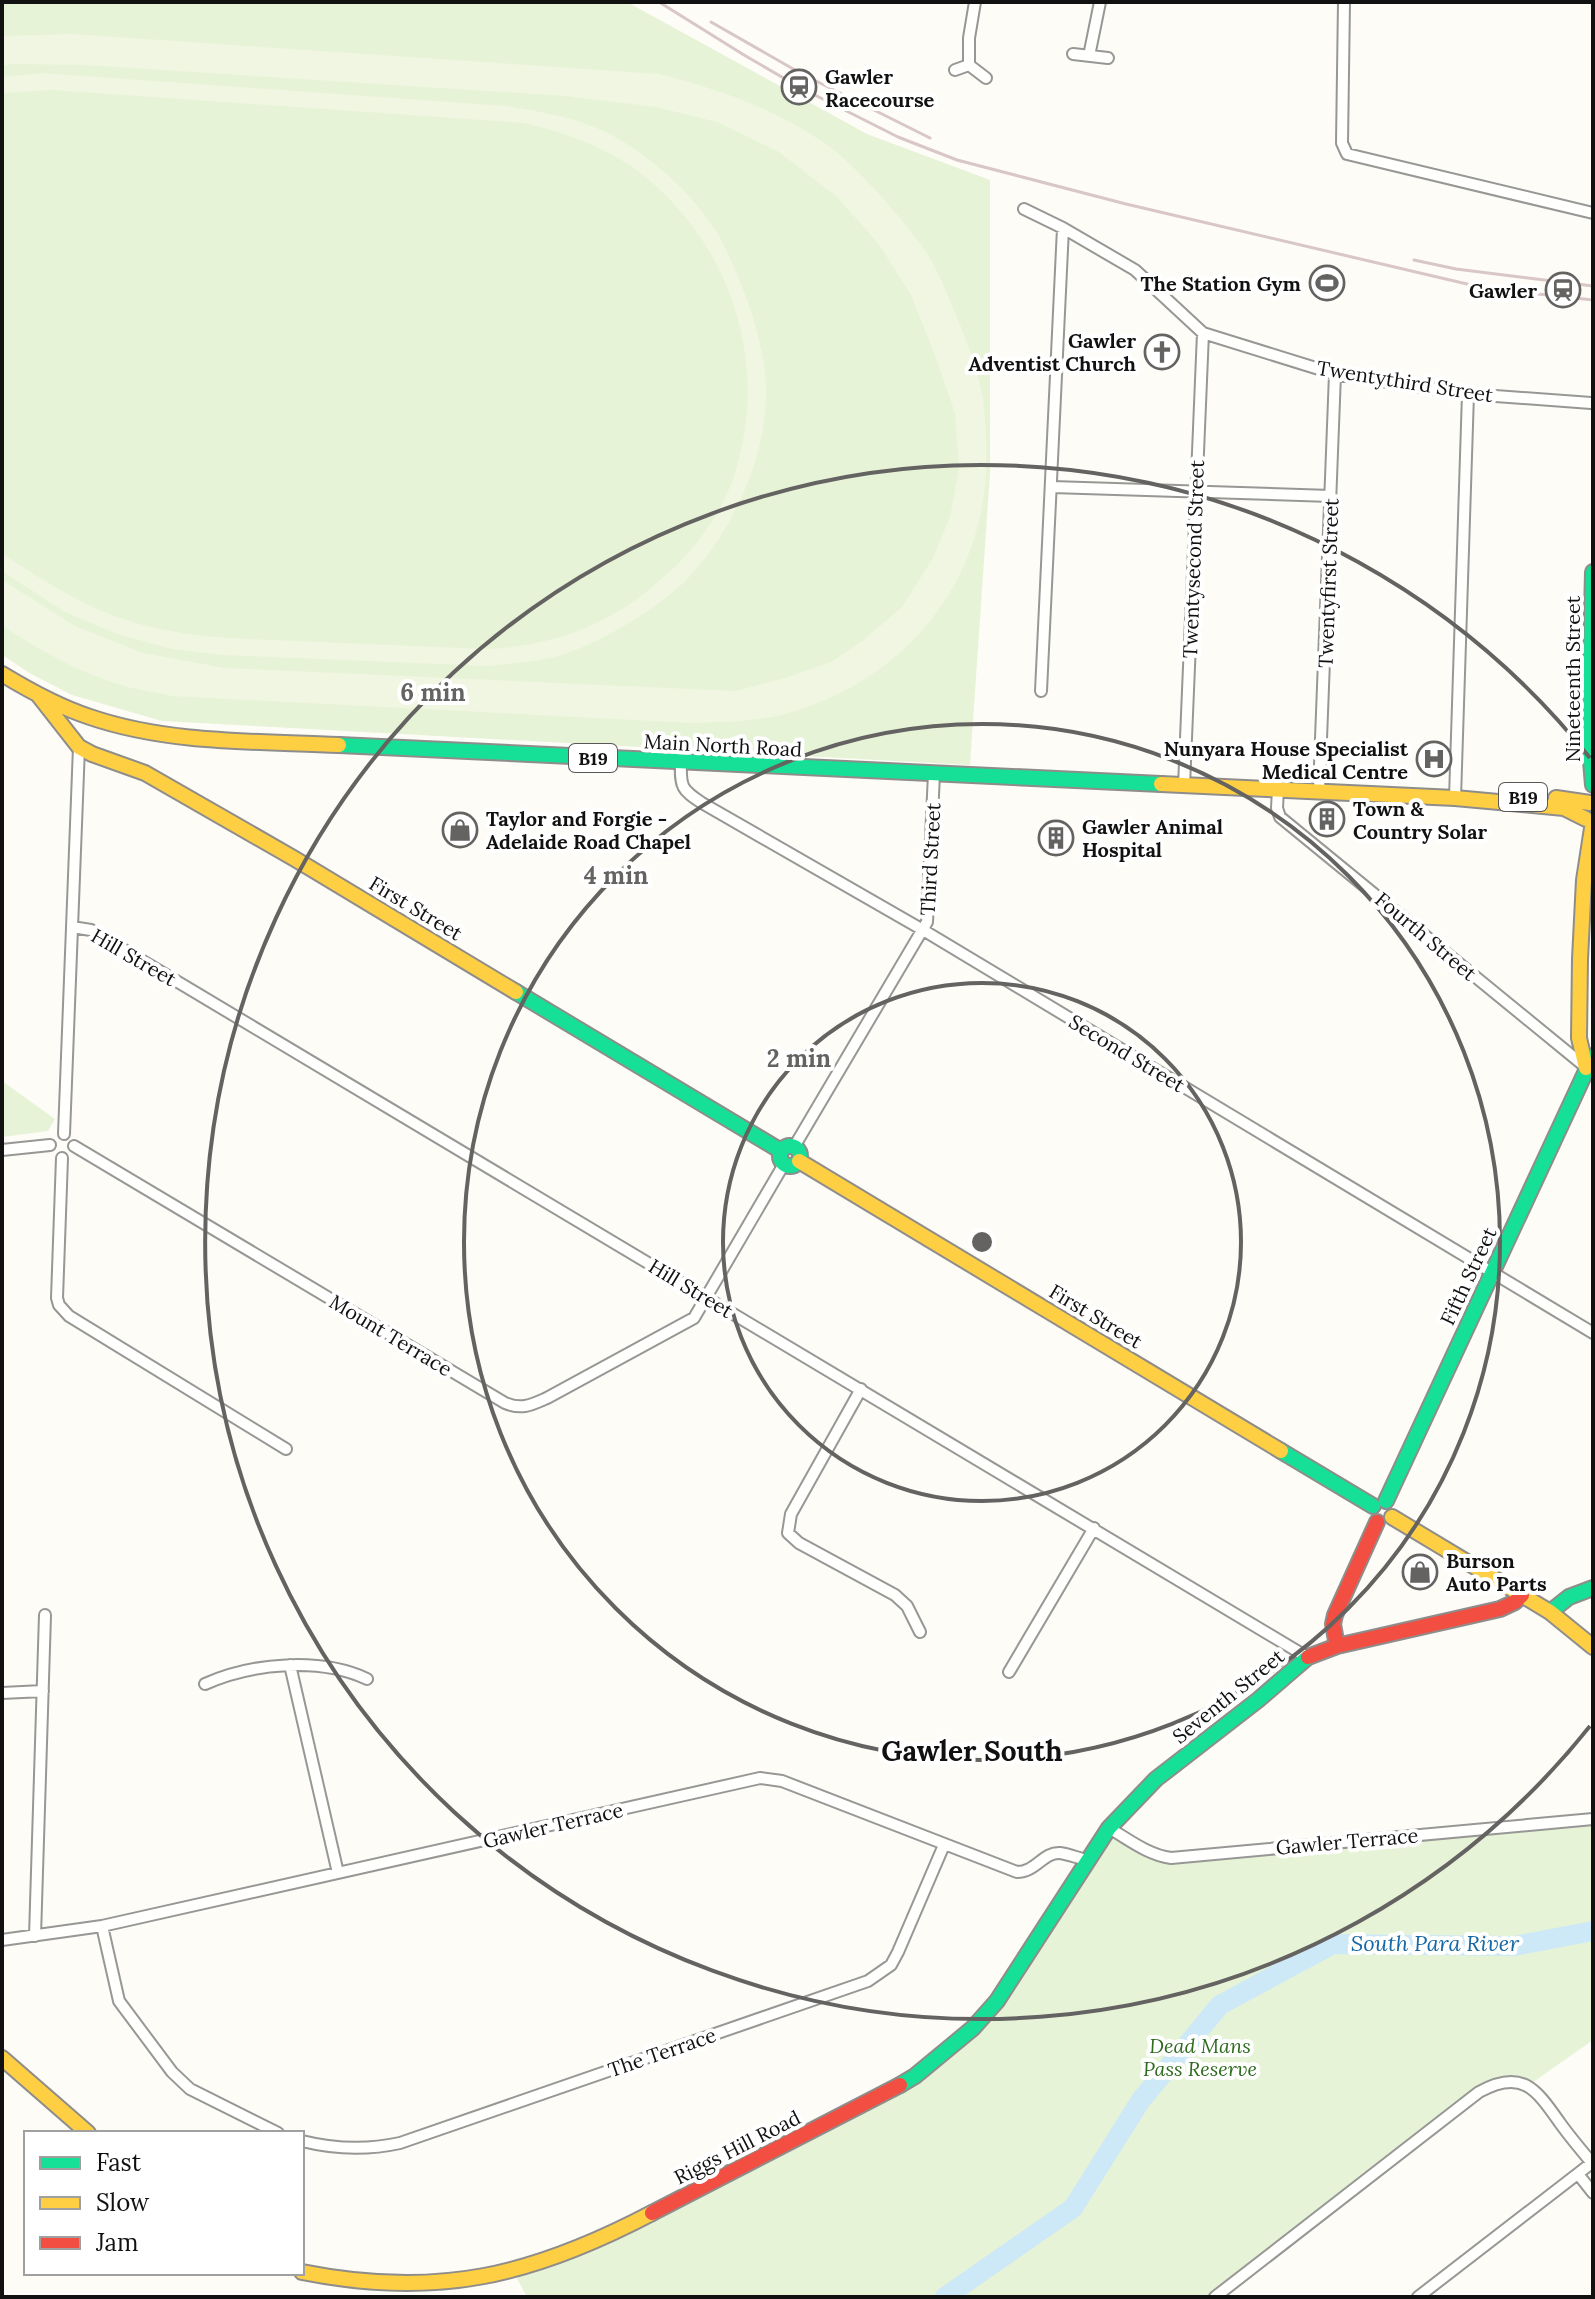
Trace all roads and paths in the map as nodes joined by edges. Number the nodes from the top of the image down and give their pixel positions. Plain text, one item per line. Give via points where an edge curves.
1 (975, 2) edge
2 (1100, 2) edge
3 (1344, 2) edge
4 (1073, 54) dead end
5 (1089, 56) junction
6 (1108, 58) dead end
7 (969, 65) junction
8 (955, 70) dead end
9 (986, 78) dead end
10 (1024, 209) dead end
11 (1593, 213) edge
12 (1063, 228) junction
13 (1203, 333) junction
14 (1335, 374) junction
15 (1468, 394) junction
16 (1592, 404) edge
17 (1052, 487) junction
18 (1196, 491) junction
19 (1331, 496) junction
20 (1593, 572) edge
21 (2, 674) edge
22 (1041, 691) dead end
23 (39, 696) junction
24 (79, 747) junction
25 (681, 763) junction
26 (934, 774) junction
27 (1593, 785) edge
28 (1184, 786) junction
29 (1278, 789) junction
30 (1319, 791) junction
31 (1455, 798) junction
32 (1592, 802) edge
33 (1590, 825) edge
34 (72, 927) junction
35 (923, 930) junction
36 (1591, 1066) edge
37 (64, 1134) junction
38 (50, 1145) junction
39 (74, 1146) junction
40 (2, 1150) edge
41 (789, 1156) junction
42 (62, 1158) junction
43 (1492, 1273) junction
44 (708, 1297) junction
45 (1593, 1333) edge
46 (861, 1389) junction
47 (286, 1449) dead end
48 (1380, 1504) junction
49 (1392, 1517) junction
50 (1377, 1522) junction
51 (1094, 1528) junction
52 (1593, 1588) edge
53 (1522, 1595) junction
54 (1550, 1612) junction
55 (45, 1615) dead end
56 (920, 1632) dead end
57 (1337, 1646) junction
58 (1593, 1647) edge
59 (1307, 1657) junction
60 (290, 1665) junction
61 (1009, 1672) dead end
62 (367, 1679) dead end
63 (205, 1684) dead end
64 (43, 1691) junction
65 (2, 1693) edge
66 (1593, 1819) edge
67 (1109, 1828) junction
68 (944, 1845) junction
69 (1087, 1860) junction
70 (338, 1873) junction
71 (102, 1926) junction
72 (35, 1936) junction
73 (2, 1940) edge
74 (2, 2058) edge
75 (86, 2131) edge
76 (274, 2131) edge
77 (304, 2141) edge
78 (1592, 2163) edge
79 (1578, 2174) junction
80 (1593, 2193) edge
81 (304, 2272) edge
82 (1215, 2297) edge
83 (1418, 2297) edge

1 - 7 street
2 - 5 street
3 - 11 street via 1342,143 1347,154
4 - 5 street
5 - 6 street
7 - 8 street
7 - 9 street
10 - 12 street, Twentythird Street
12 - 13 street, Twentythird Street via 1135,270
12 - 17 street
13 - 14 street, Twentythird Street
13 - 18 street, Twentysecond Street
14 - 15 street, Twentythird Street
14 - 19 street, Twentyfirst Street
15 - 16 street, Twentythird Street
15 - 31 street
17 - 18 street
17 - 22 street
18 - 19 street
18 - 28 street, Twentysecond Street
19 - 30 street, Twentyfirst Street
20 - 27 main road, Nineteenth Street
21 - 23 main road, Main North Road / B19
23 - 24 main road, First Street
23 - 25 main road, Main North Road / B19 via 104,723 184,737
24 - 34 street
24 - 41 main road, First Street via 145,773 295,859
25 - 26 main road, Main North Road / B19
25 - 35 street, Second Street via 682,785 689,794
26 - 28 main road, Main North Road / B19
26 - 35 street, Third Street via 930,889
28 - 29 main road, Main North Road / B19
29 - 30 main road, Main North Road / B19
29 - 36 street, Fourth Street via 1280,817
30 - 31 main road, Main North Road / B19
31 - 32 main road, B19
31 - 33 main road, B19 via 1564,808
32 - 33 main road, B19 via 1586,810
33 - 36 main road via 1579,1038
34 - 37 street
34 - 44 street, Hill Street via 91,930
35 - 41 street, Third Street
35 - 43 street, Second Street
36 - 43 main road, Fifth Street
37 - 38 street via 54,1136
37 - 39 street
38 - 40 street
38 - 42 street
39 - 42 street
39 - 44 street, Mount Terrace via 518,1408 547,1398 694,1318
41 - 44 street, Third Street
41 - 48 main road, First Street
42 - 47 street via 59,1305
43 - 45 street, Second Street
43 - 48 main road, Fifth Street
44 - 46 street, Hill Street
46 - 51 street, Hill Street
46 - 56 street via 791,1514 788,1533 895,1595
48 - 49 main road via 1393,1508
48 - 50 main road via 1371,1513
49 - 50 main road
49 - 53 main road
50 - 57 main road via 1335,1615
51 - 59 street, Hill Street
51 - 61 street
52 - 54 main road via 1562,1599
53 - 54 main road
53 - 57 main road, Seventh Street via 1500,1609
54 - 58 main road
55 - 64 street
57 - 59 main road, Seventh Street
59 - 67 main road, Seventh Street via 1156,1779
60 - 62 street via 346,1669
60 - 63 street
60 - 70 street
64 - 65 street
64 - 72 street
66 - 67 street, Gawler Terrace via 1171,1858
67 - 69 main road, Seventh Street
68 - 69 street, Gawler Terrace via 1017,1872 1029,1871 1057,1853
68 - 70 street, Gawler Terrace via 782,1781 760,1778
68 - 77 street, The Terrace via 891,1965 868,1981 400,2143 357,2148
69 - 81 main road, Riggs Hill Road via 997,2001 942,2056 888,2093 551,2259 428,2285 376,2284
70 - 71 street, Gawler Terrace
71 - 72 street, Gawler Terrace
71 - 76 street via 119,2001 172,2072 190,2089
72 - 73 street, Gawler Terrace
74 - 75 main road
78 - 79 street
78 - 82 street via 1529,2085 1491,2085
79 - 80 street
79 - 83 street

